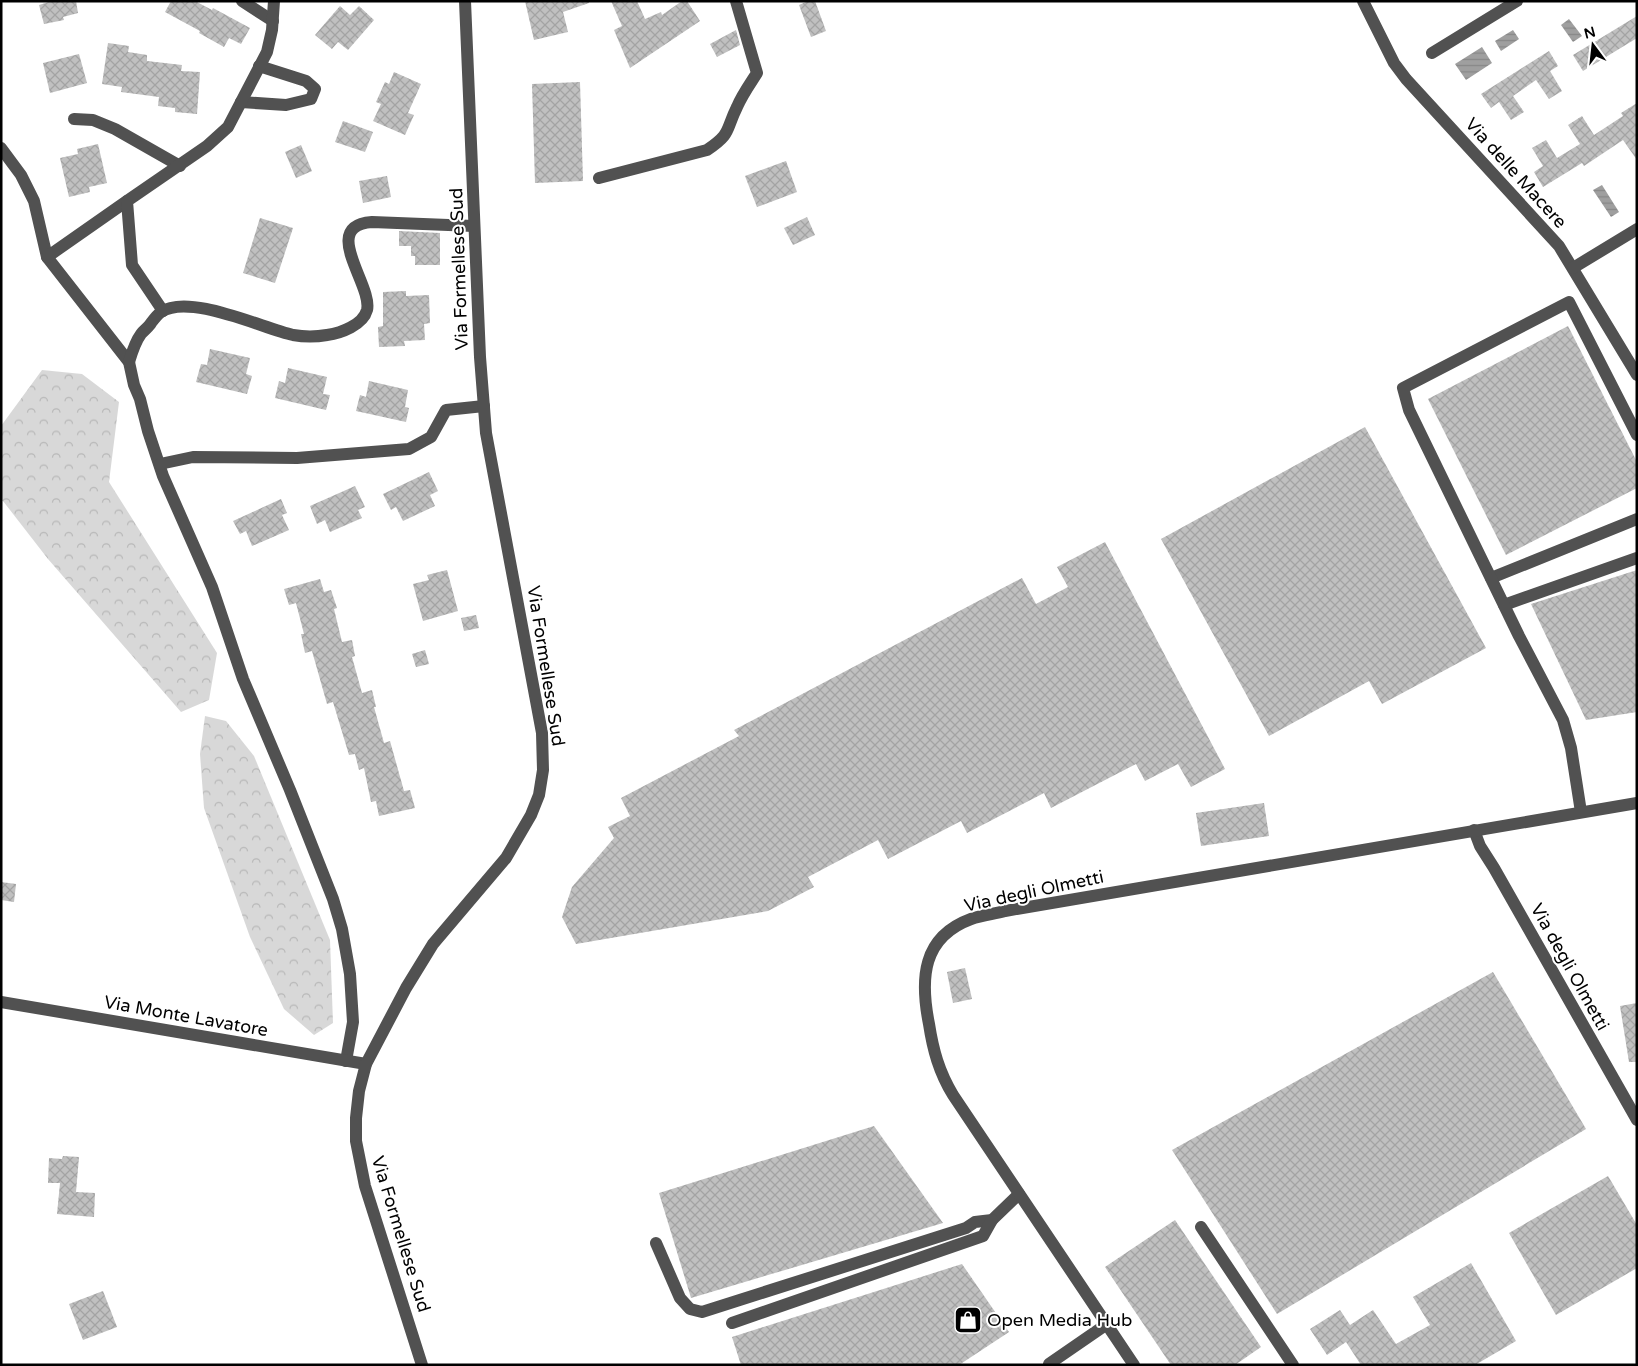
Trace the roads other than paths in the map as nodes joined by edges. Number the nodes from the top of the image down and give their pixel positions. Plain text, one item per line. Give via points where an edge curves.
1 (242, 1) edge
2 (274, 1) edge
3 (465, 1) edge
4 (736, 1) edge
5 (1362, 1) edge
6 (1518, 1) edge
7 (273, 22) junction
8 (1432, 53) dead end
9 (259, 66) junction
10 (241, 102) junction
11 (74, 119) dead end
12 (1, 148) edge
13 (180, 166) junction
14 (599, 178) dead end
15 (127, 201) junction
16 (474, 226) junction
17 (1637, 228) edge
18 (47, 257) junction
19 (1573, 268) junction
20 (163, 311) junction
21 (129, 362) junction
22 (1637, 375) edge
23 (484, 406) junction
24 (1637, 435) edge
25 (160, 464) junction
26 (1637, 519) edge
27 (1637, 558) edge
28 (1491, 578) junction
29 (1504, 605) junction
30 (1637, 803) edge
31 (1581, 812) junction
32 (1474, 830) junction
33 (1, 1002) edge
34 (346, 1061) junction
35 (366, 1064) junction
36 (1637, 1120) edge
37 (1019, 1194) junction
38 (992, 1220) junction
39 (1201, 1227) dead end
40 (656, 1243) dead end
41 (732, 1323) dead end
42 (1107, 1324) junction
43 (1049, 1364) edge
44 (422, 1365) edge
45 (1134, 1365) edge
46 (1293, 1365) edge

1 - 7 street
2 - 7 street
3 - 16 street, Via Formellese Sud
4 - 14 street via 757,73 738,105 729,131 707,150
5 - 19 street, Via delle Macere via 1394,63 1406,79 1550,235
6 - 8 street
7 - 9 street via 267,52
9 - 10 street
9 - 10 street via 306,81 316,89 311,99 286,105
10 - 13 street via 228,127
11 - 13 street via 93,120 114,129
12 - 18 street via 34,202
13 - 15 street
15 - 18 street
15 - 20 street via 132,265
16 - 20 street via 372,222 357,225 351,232 349,246 368,309 362,320 329,335 294,335 195,307
16 - 23 street, Via Formellese Sud
17 - 19 street
18 - 21 street
19 - 22 street, Via delle Macere
20 - 21 street via 137,340
21 - 25 street
23 - 25 street via 446,410 431,437 409,449 296,458 193,457
23 - 35 street, Via Formellese Sud via 486,433 542,733 541,783 535,807 516,843 433,944
24 - 28 street via 1570,302 1404,388 1407,407
25 - 34 street via 212,587 243,679 338,915 353,1007
26 - 28 street
27 - 29 street
28 - 29 street
29 - 31 street via 1563,720
30 - 31 street, Via degli Olmetti
31 - 32 street, Via degli Olmetti
32 - 36 street, Via degli Olmetti via 1480,846
32 - 37 street, Via degli Olmetti via 1005,911 971,919 952,929 932,952 924,974 925,1005 934,1054 949,1088
33 - 34 street, Via Monte Lavatore
34 - 35 street, Via Monte Lavatore
35 - 44 street, Via Formellese Sud via 356,1118 359,1163
37 - 38 street
37 - 42 street, Via degli Olmetti
38 - 40 street via 975,1222 966,1228 702,1312 690,1309 680,1298
38 - 41 street via 983,1236
39 - 46 street
42 - 43 street
42 - 45 street, Via degli Olmetti

